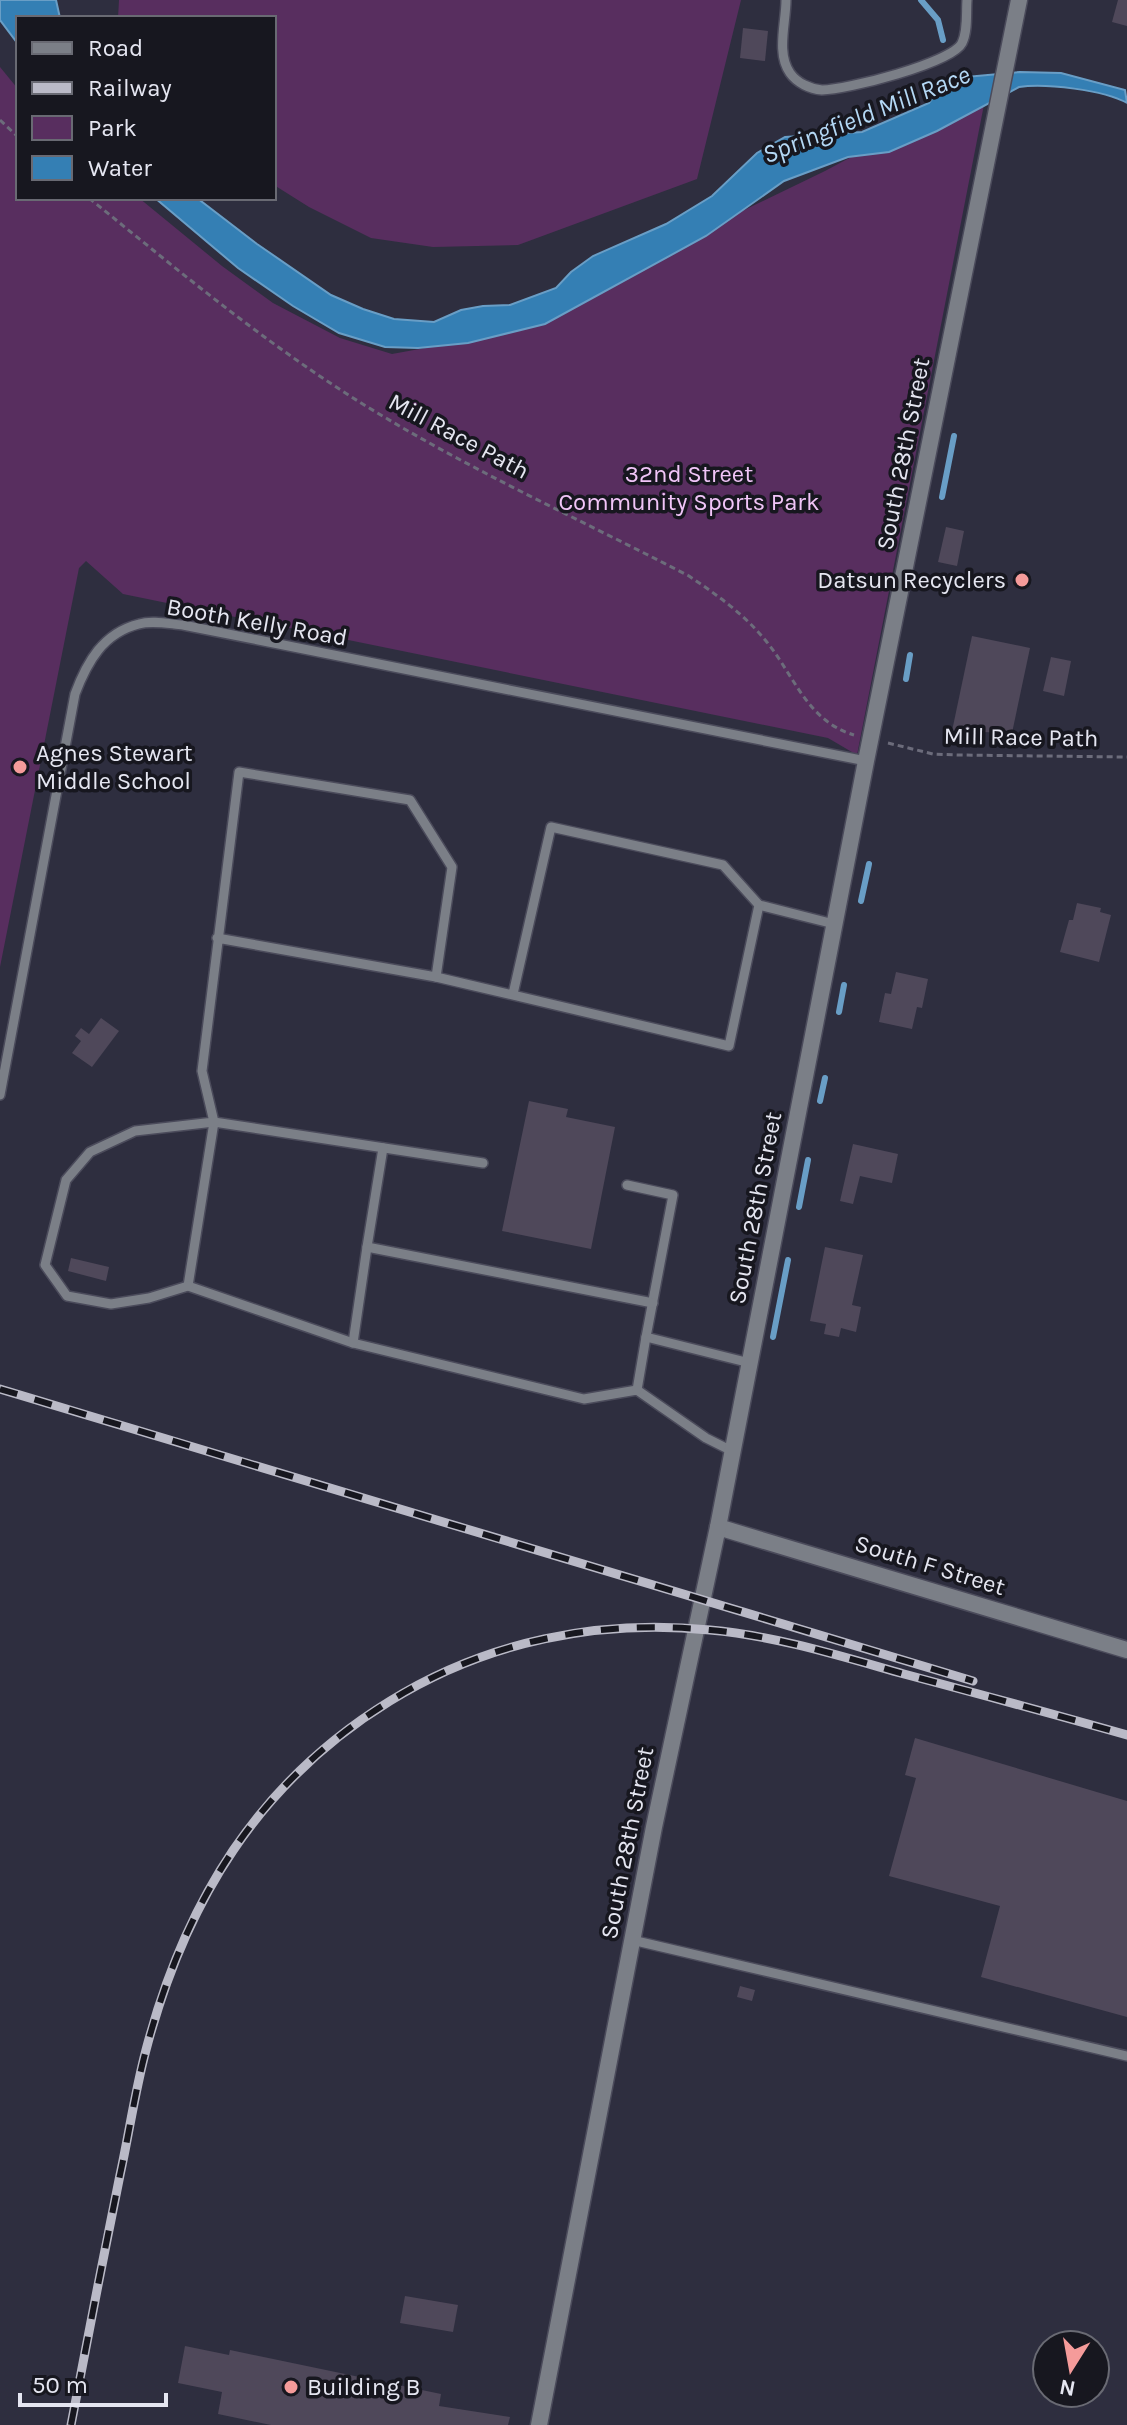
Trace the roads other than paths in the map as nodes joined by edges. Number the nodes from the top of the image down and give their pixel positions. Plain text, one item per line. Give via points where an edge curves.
1 (786, 0) edge
2 (967, 0) edge
3 (1019, 0) edge
4 (866, 761) junction
5 (759, 905) junction
6 (834, 924) junction
7 (217, 938) junction
8 (436, 977) junction
9 (513, 994) junction
10 (0, 1095) edge
11 (214, 1122) junction
12 (383, 1148) junction
13 (483, 1163) dead end
14 (627, 1185) dead end
15 (367, 1247) junction
16 (188, 1286) junction
17 (653, 1303) junction
18 (646, 1337) junction
19 (353, 1343) junction
20 (750, 1363) junction
21 (637, 1390) junction
22 (732, 1451) junction
23 (718, 1527) junction
24 (1127, 1650) edge
25 (632, 1940) junction
26 (1127, 2056) edge
27 (539, 2425) edge

1 - 2 lane via 785,62 800,82 822,90 892,76 943,58 962,43
3 - 4 street, South 28th Street
4 - 6 street, South 28th Street
4 - 10 lane, Booth Kelly Road via 183,625 140,623 109,638 86,665 75,694
5 - 6 lane
5 - 9 lane via 729,1046
5 - 9 lane via 723,865 551,827
6 - 20 street, South 28th Street
7 - 8 lane
7 - 8 lane via 239,772 410,800 452,867
7 - 11 lane via 202,1071
8 - 9 lane
11 - 12 lane
11 - 16 lane
11 - 16 lane via 135,1131 90,1152 66,1180 45,1265 67,1296 111,1304
12 - 13 lane
12 - 15 lane
14 - 17 lane via 673,1195
15 - 17 lane
15 - 19 lane
16 - 19 lane
17 - 18 lane
18 - 20 lane
18 - 21 lane
19 - 21 lane via 584,1399
20 - 22 street, South 28th Street
21 - 22 lane
22 - 23 street, South 28th Street
23 - 24 street, South F Street
23 - 25 street, South 28th Street
25 - 26 lane
25 - 27 street, South 28th Street

